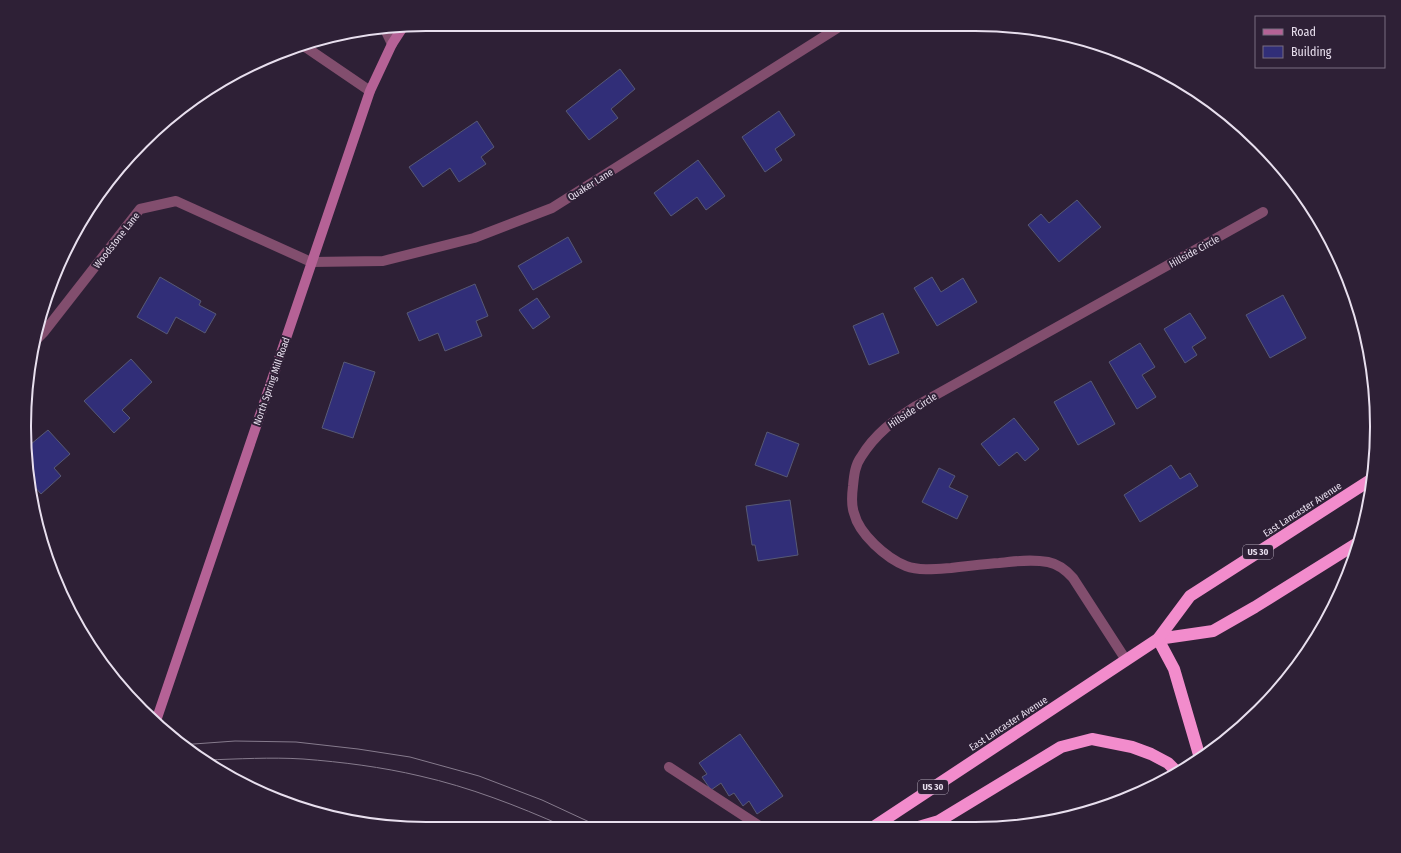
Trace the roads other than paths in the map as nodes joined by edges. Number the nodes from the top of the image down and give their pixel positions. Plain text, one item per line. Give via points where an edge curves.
1 (833, 31) edge
2 (400, 32) edge
3 (387, 33) edge
4 (393, 33) edge
5 (392, 44) junction
6 (308, 49) edge
7 (370, 91) junction
8 (1263, 212) dead end
9 (311, 262) junction
10 (42, 334) edge
11 (1366, 483) edge
12 (1351, 547) edge
13 (1158, 639) junction
14 (1126, 660) junction
15 (158, 716) edge
16 (1198, 752) edge
17 (669, 767) dead end
18 (1173, 768) edge
19 (753, 822) edge
20 (881, 822) edge
21 (936, 822) edge

1 - 9 street, Quaker Lane via 552,208 474,238 383,261
2 - 5 main road, North Spring Mill Road
3 - 5 street
4 - 5 street
5 - 7 main road, North Spring Mill Road
6 - 7 street
7 - 9 main road, North Spring Mill Road
8 - 14 street, Hillside Circle via 916,406 886,427 860,458 856,467 852,491 854,514 866,536 894,560 922,569 1024,560 1048,562 1059,566 1073,578
9 - 10 street, Woodstone Lane via 176,200 140,209
9 - 15 main road, North Spring Mill Road
11 - 13 highway, East Lancaster Avenue / US 30 via 1190,596
12 - 13 highway, East Lancaster Avenue / US 30 via 1213,631
13 - 14 highway, East Lancaster Avenue / US 30
13 - 16 highway via 1174,669
14 - 20 highway, East Lancaster Avenue / US 30
17 - 19 street
18 - 21 highway via 1151,754 1092,738 1061,747

